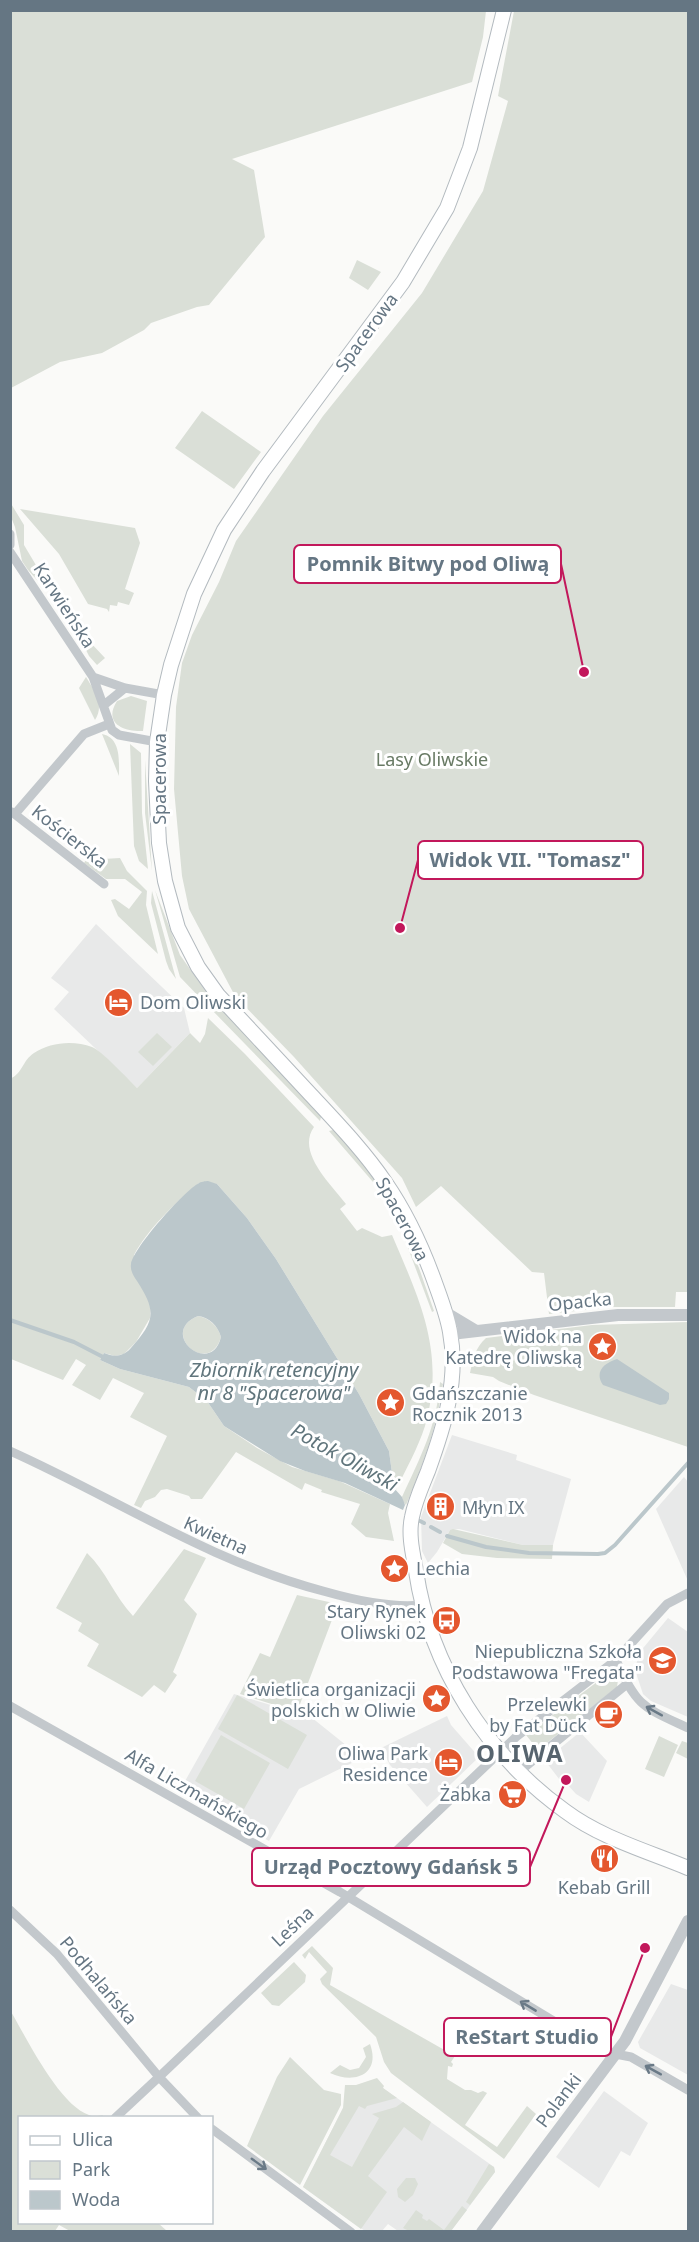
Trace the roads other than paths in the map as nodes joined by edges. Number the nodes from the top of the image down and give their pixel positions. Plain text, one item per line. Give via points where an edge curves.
1 (504, 10) edge
2 (10, 534) edge
3 (10, 545) edge
4 (10, 552) edge
5 (93, 677) junction
6 (125, 688) junction
7 (164, 695) junction
8 (105, 705) junction
9 (109, 724) junction
10 (157, 742) junction
11 (13, 813) edge
12 (104, 884) dead end
13 (446, 1313) junction
14 (688, 1315) edge
15 (476, 1331) junction
16 (451, 1334) junction
17 (10, 1451) edge
18 (688, 1593) edge
19 (422, 1605) junction
20 (616, 1660) junction
21 (627, 1684) junction
22 (10, 1706) edge
23 (688, 1728) edge
24 (502, 1751) junction
25 (520, 1771) junction
26 (688, 1868) edge
27 (347, 1897) junction
28 (10, 1910) edge
29 (688, 1921) edge
30 (616, 2054) junction
31 (159, 2077) junction
32 (688, 2090) edge
33 (117, 2116) edge
34 (196, 2116) edge
35 (213, 2130) edge
36 (351, 2232) edge
37 (482, 2232) edge

1 - 7 main road, Spacerowa via 470,148 447,208 403,282 224,530 192,600
2 - 3 street
4 - 5 street, Karwieńska
5 - 6 street
5 - 8 street, Karwieńska
6 - 7 street
6 - 8 street
7 - 10 main road, Spacerowa
8 - 9 street, Karwieńska
9 - 10 street via 119,735
9 - 11 street, Kościerska via 84,735
10 - 13 main road, Spacerowa via 162,862 178,928 188,950 218,995 346,1133 386,1184 428,1263
11 - 12 street, Kościerska
13 - 15 street
13 - 16 main road, Spacerowa
14 - 15 street, Opacka via 618,1315
15 - 16 street, Opacka
16 - 19 main road, Spacerowa via 451,1394 414,1510 411,1539
17 - 19 street, Kwietna via 173,1534 279,1579 345,1597 400,1606
18 - 20 street, Leśna via 667,1604
19 - 24 main road, Spacerowa via 452,1683
20 - 21 street
20 - 24 street, Leśna
23 -> 21 street via 641,1705
21 - 25 street
22 - 27 street, Alfa Liczmańskiego
24 - 25 main road, Spacerowa
24 - 27 street, Leśna
25 - 26 main road, Spacerowa via 549,1799 583,1823
30 -> 27 street, Alfa Liczmańskiego via 605,2052
27 - 31 street, Leśna
28 - 31 street, Podhalańska via 57,1954
29 - 30 street, Polanki
32 -> 30 street, Alfa Liczmańskiego via 631,2057
30 - 37 street, Polanki
31 - 33 street, Leśna
31 - 34 street
35 -> 36 street

